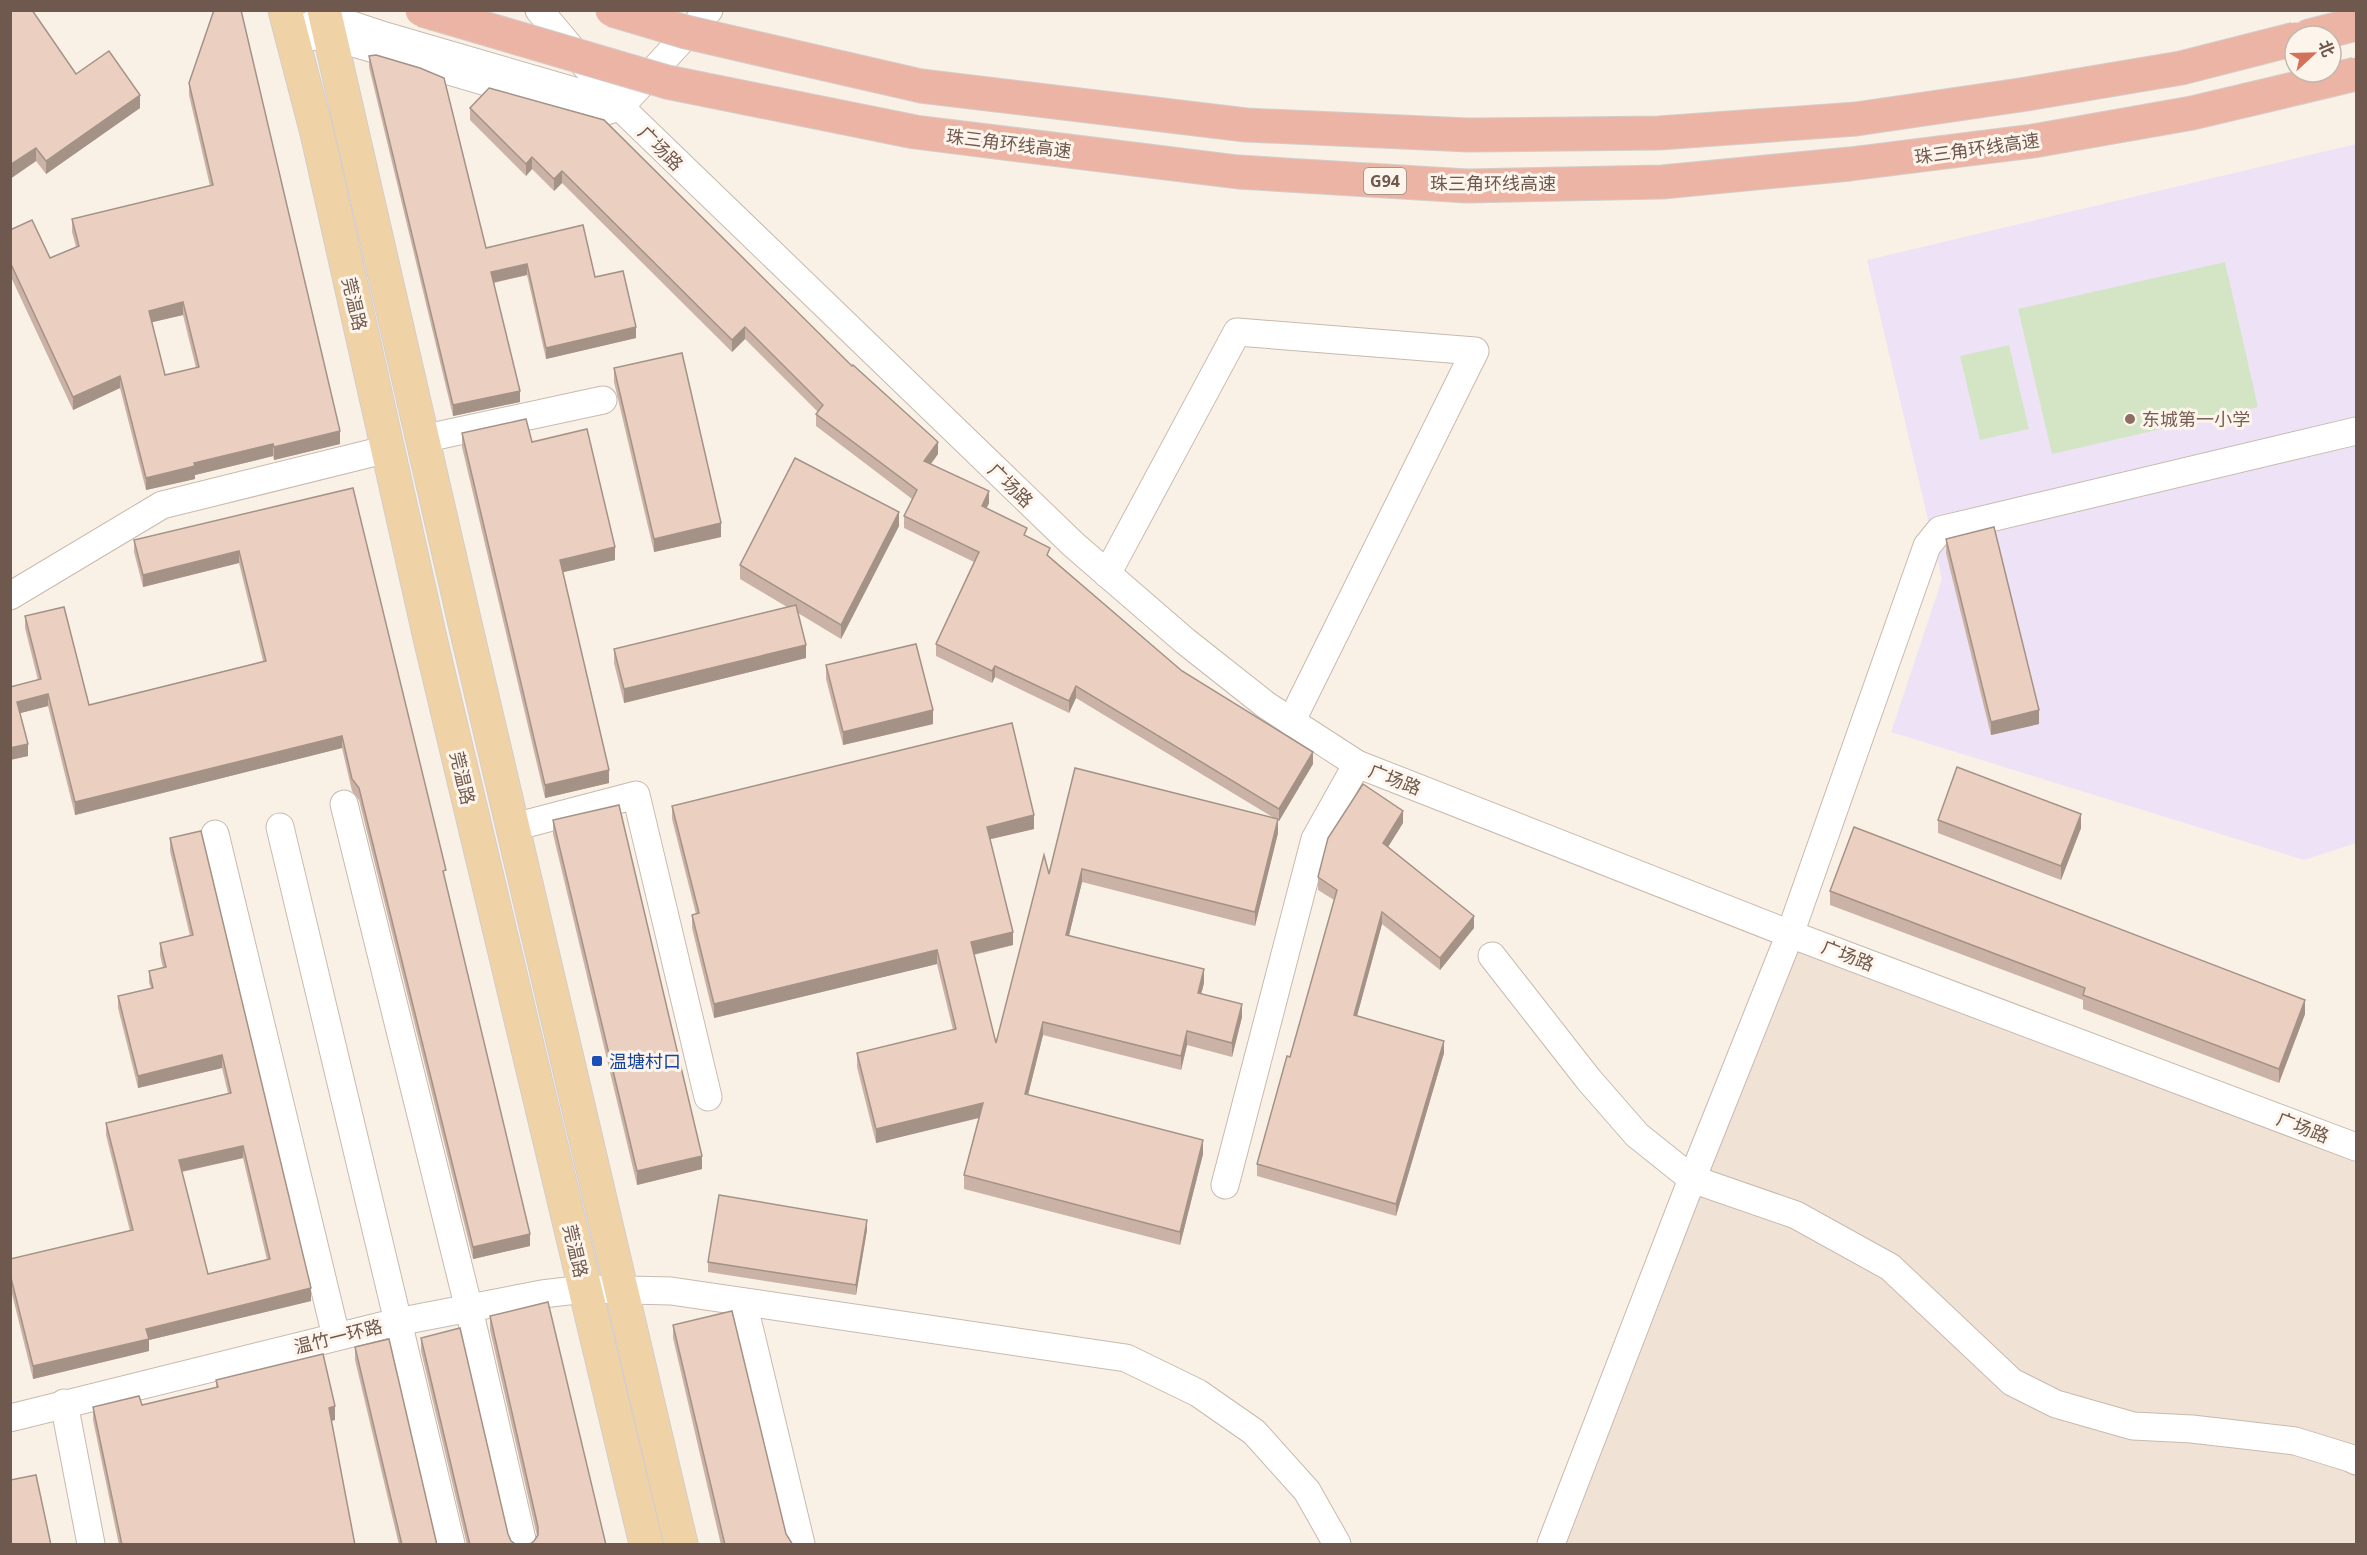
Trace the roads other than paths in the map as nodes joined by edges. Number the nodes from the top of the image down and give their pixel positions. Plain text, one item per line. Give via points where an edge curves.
1 (422, 10) edge
2 (539, 10) edge
3 (612, 10) edge
4 (705, 12) edge
5 (326, 18) edge
6 (289, 24) edge
7 (2283, 42) edge
8 (2356, 74) edge
9 (620, 107) junction
10 (603, 400) dead end
11 (2356, 431) edge
12 (422, 439) junction
13 (388, 449) junction
14 (1107, 574) junction
15 (10, 596) edge
16 (1291, 722) junction
17 (1357, 764) junction
18 (344, 804) dead end
19 (280, 827) dead end
20 (514, 827) junction
21 (215, 834) dead end
22 (1790, 933) junction
23 (1492, 956) dead end
24 (708, 1097) dead end
25 (2356, 1147) edge
26 (1692, 1179) junction
27 (1225, 1185) dead end
28 (621, 1288) junction
29 (585, 1289) junction
30 (743, 1302) junction
31 (469, 1309) junction
32 (396, 1322) junction
33 (336, 1336) junction
34 (64, 1403) junction
35 (10, 1418) edge
36 (2356, 1461) edge
37 (91, 1545) edge
38 (451, 1545) edge
39 (524, 1545) edge
40 (646, 1545) edge
41 (681, 1545) edge
42 (801, 1545) edge
43 (1337, 1545) edge
44 (1551, 1545) edge

1 - 8 highway, 珠三角环线高速 / G94, bridge via 667,82 915,132 1238,172 1467,186 1662,182 2033,141 2192,113
2 - 9 street, 广场路
3 - 7 highway, bridge via 686,32 921,86 1246,125 1468,135 1659,133 1856,119 2181,68
4 - 9 street
5 - 6 street
5 - 9 street via 595,114
5 - 12 main road, 莞温路
6 - 13 main road, 莞温路
9 - 14 street, 广场路
10 - 12 street
11 - 22 street via 1941,530 1927,546
12 - 20 main road, 莞温路
13 - 15 street via 162,505
13 - 29 main road, 莞温路
14 - 16 street, 广场路 via 1185,642
14 - 16 street via 1237,332 1475,351
16 - 17 street, 广场路
17 - 22 street, 广场路
17 - 27 street via 1315,839
18 - 31 street
19 - 32 street
20 - 24 street via 636,795
20 - 28 main road, 莞温路
21 - 33 street
22 - 25 street, 广场路
22 - 26 street
23 - 26 street via 1637,1135
26 - 36 street via 1796,1215 1890,1267 2012,1382 2056,1404 2133,1426 2295,1442
26 - 44 street
28 - 29 street, 温竹一环路
28 - 30 street, 温竹一环路
28 - 41 main road, 莞温路
29 - 31 street, 温竹一环路
29 - 40 main road, 莞温路
30 - 42 street
30 - 43 street, 温竹一环路 via 1126,1358 1198,1393 1254,1432 1307,1491
31 - 32 street, 温竹一环路
31 - 39 street
32 - 33 street, 温竹一环路
32 - 38 street
33 - 34 street, 温竹一环路
34 - 35 street, 温竹一环路
34 - 37 street

